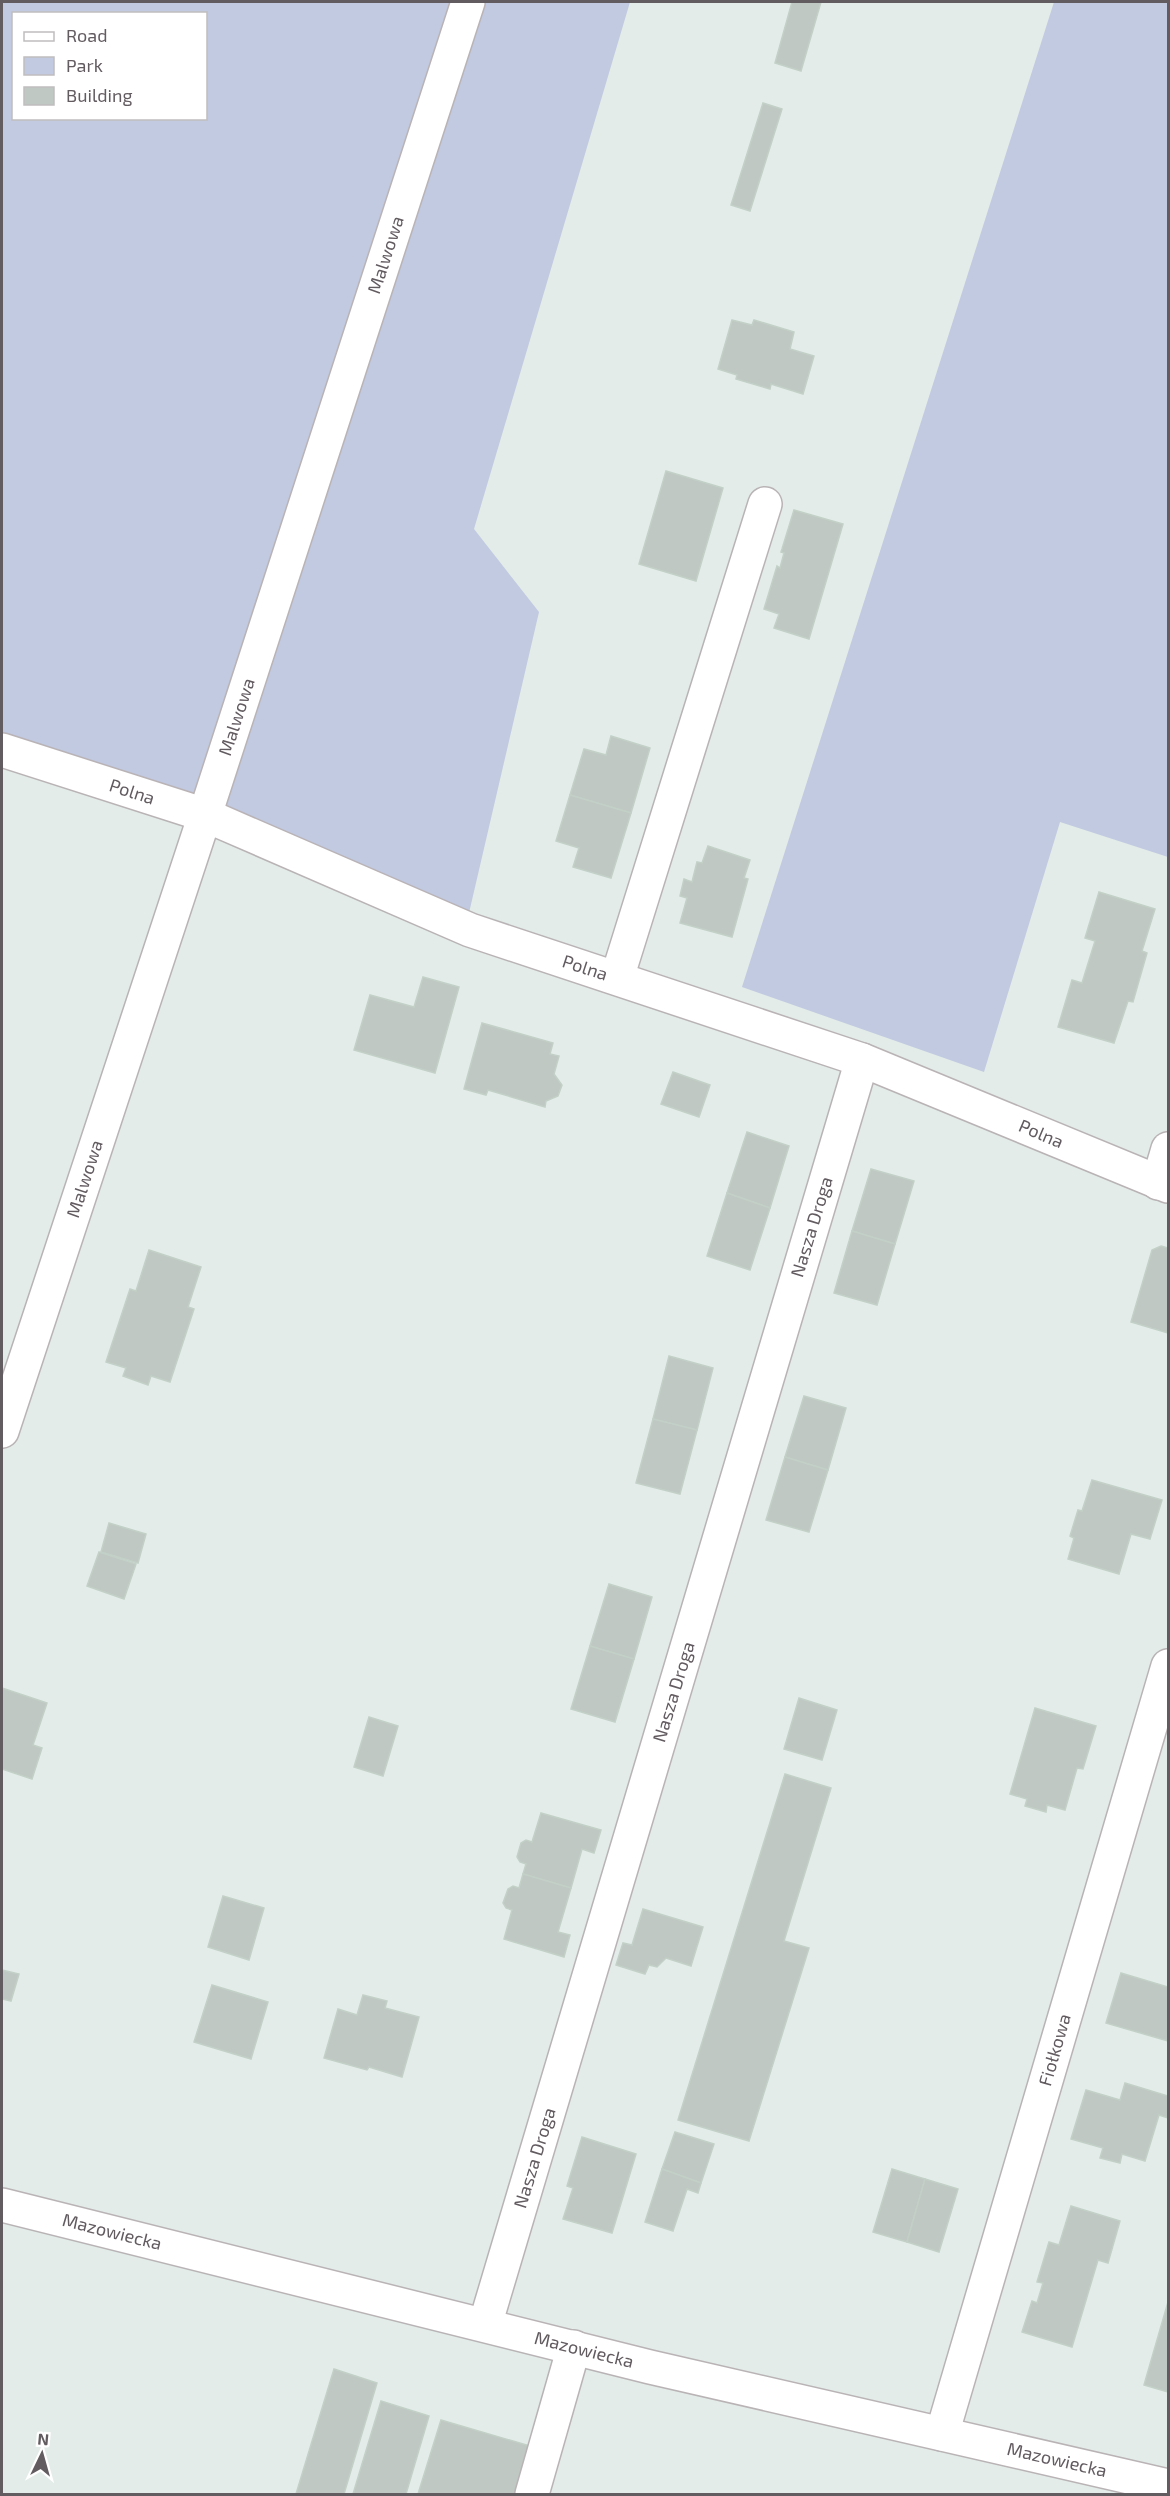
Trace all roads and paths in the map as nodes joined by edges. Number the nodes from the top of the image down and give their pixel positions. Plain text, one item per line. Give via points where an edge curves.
1 (468, 2) edge
2 (765, 504) dead end
3 (2, 750) edge
4 (205, 815) junction
5 (617, 978) junction
6 (862, 1060) junction
7 (1168, 1149) edge
8 (1163, 1184) edge
9 (2, 1431) edge
10 (1168, 1666) edge
11 (2, 2205) edge
12 (485, 2325) junction
13 (574, 2347) junction
14 (942, 2434) junction
15 (1168, 2486) edge
16 (532, 2494) edge

1 - 4 street, Malwowa
2 - 5 street
3 - 4 street, Polna
4 - 5 street, Polna via 470,930
4 - 9 street, Malwowa
5 - 6 street, Polna
6 - 8 street, Polna
6 - 12 street, Nasza Droga
7 - 8 street
10 - 14 street, Fiołkowa
11 - 12 street, Mazowiecka
12 - 13 street, Mazowiecka
13 - 14 street, Mazowiecka
13 - 16 street
14 - 15 street, Mazowiecka

